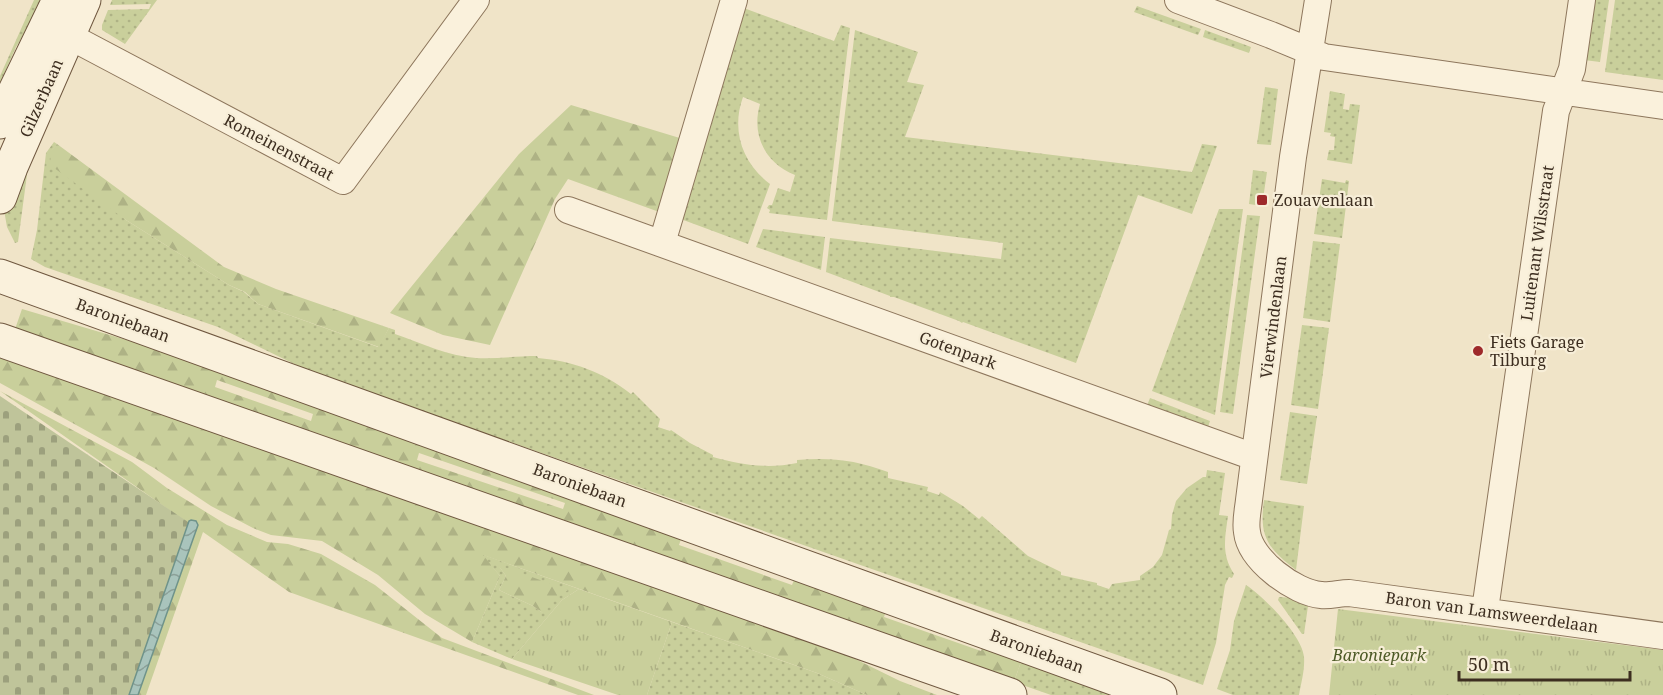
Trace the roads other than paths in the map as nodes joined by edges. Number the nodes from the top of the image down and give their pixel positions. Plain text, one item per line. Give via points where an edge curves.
1 (84, 0) edge
2 (476, 0) edge
3 (734, 0) edge
4 (1178, 0) edge
5 (1318, 0) edge
6 (1582, 0) edge
7 (58, 20) edge
8 (1310, 53) junction
9 (1564, 91) junction
10 (1663, 106) edge
11 (0, 123) edge
12 (0, 197) edge
13 (568, 210) dead end
14 (662, 243) junction
15 (0, 276) edge
16 (0, 340) edge
17 (1254, 457) junction
18 (1321, 595) joint
19 (1485, 610) junction
20 (1663, 636) edge
21 (1010, 695) edge
22 (1160, 695) edge

1 - 7 main road, Gilzerbaan
2 - 7 street, Romeinenstraat via 343,181
3 - 14 street
4 - 8 street via 1272,34
5 - 8 street, Vierwindenlaan
6 - 9 street, Luitenant Wilsstraat via 1572,69
7 - 11 main road, Gilzerbaan
7 - 12 main road, Gilzerbaan
8 - 9 street
8 - 17 street, Vierwindenlaan
9 - 10 street
9 - 19 street, Luitenant Wilsstraat via 1556,111
13 - 14 street, Gotenpark
14 - 17 street, Gotenpark
15 - 22 main road, Baroniebaan
16 - 21 main road
17 - 18 street, Vierwindenlaan via 1246,532 1249,542 1264,563 1292,585
18 - 19 street, Baron van Lamsweerdelaan via 1349,593
19 - 20 street, Baron van Lamsweerdelaan

